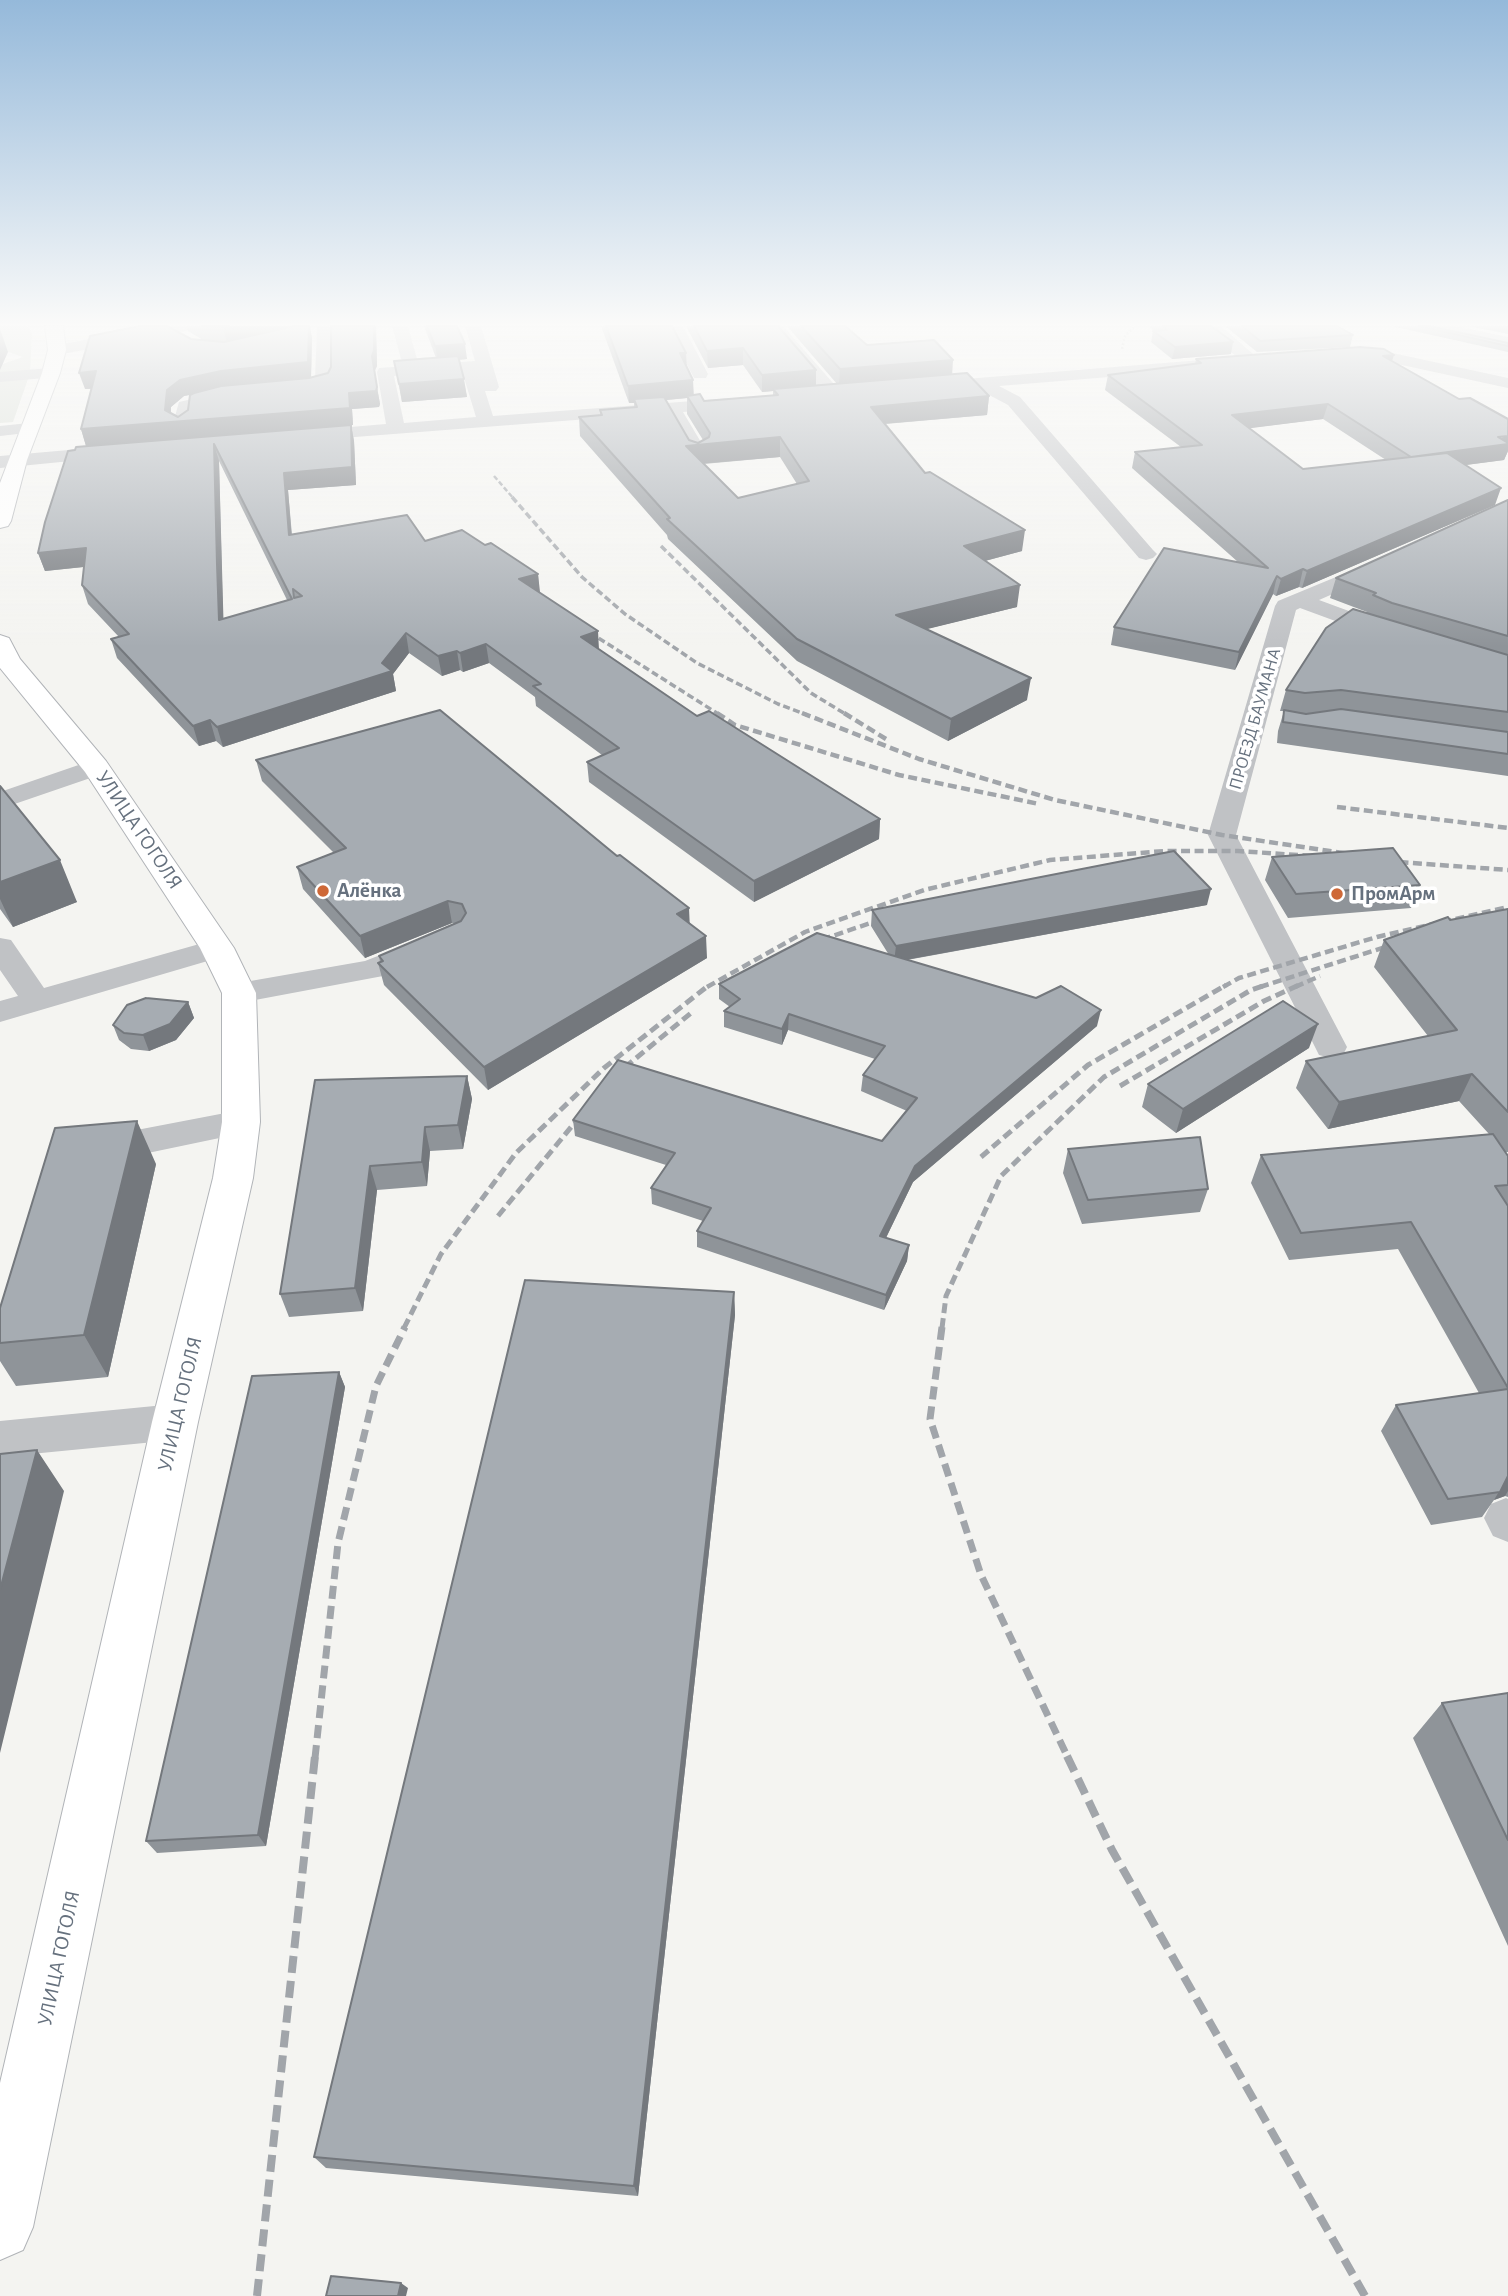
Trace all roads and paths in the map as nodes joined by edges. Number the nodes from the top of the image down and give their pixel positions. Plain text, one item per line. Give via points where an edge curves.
1 (26, 433) edge
2 (687, 433) edge
3 (1042, 433) edge
4 (137, 450) edge
5 (699, 454) edge
6 (8, 461) edge
7 (0, 521) edge
8 (1146, 554) dead end
9 (1398, 557) edge
10 (1300, 600) junction
11 (1403, 638) edge
12 (0, 643) edge
13 (96, 767) junction
14 (0, 801) edge
15 (453, 934) edge
16 (0, 947) edge
17 (216, 948) junction
18 (239, 993) junction
19 (37, 1001) junction
20 (0, 1012) edge
21 (1331, 1047) dead end
22 (241, 1122) junction
23 (70, 1155) edge
24 (175, 1422) junction
25 (0, 1439) edge
26 (0, 2227) edge

1 - 6 main road
2 - 5 street
3 - 8 street
4 - 6 street
6 - 7 main road
9 - 10 street, ПРОЕЗД БАУМАНА
10 - 11 street
10 - 21 street, ПРОЕЗД БАУМАНА via 1286,606 1266,719 1222,835
12 - 13 main road, УЛИЦА ГОГОЛЯ via 8,661
13 - 14 street
13 - 17 main road, УЛИЦА ГОГОЛЯ
15 - 18 street via 372,969
16 - 19 street
17 - 18 main road, УЛИЦА ГОГОЛЯ
17 - 19 street
18 - 22 main road, УЛИЦА ГОГОЛЯ
19 - 20 street
22 - 23 street
22 - 24 main road, УЛИЦА ГОГОЛЯ via 233,1178
24 - 25 street
24 - 26 main road, УЛИЦА ГОГОЛЯ

